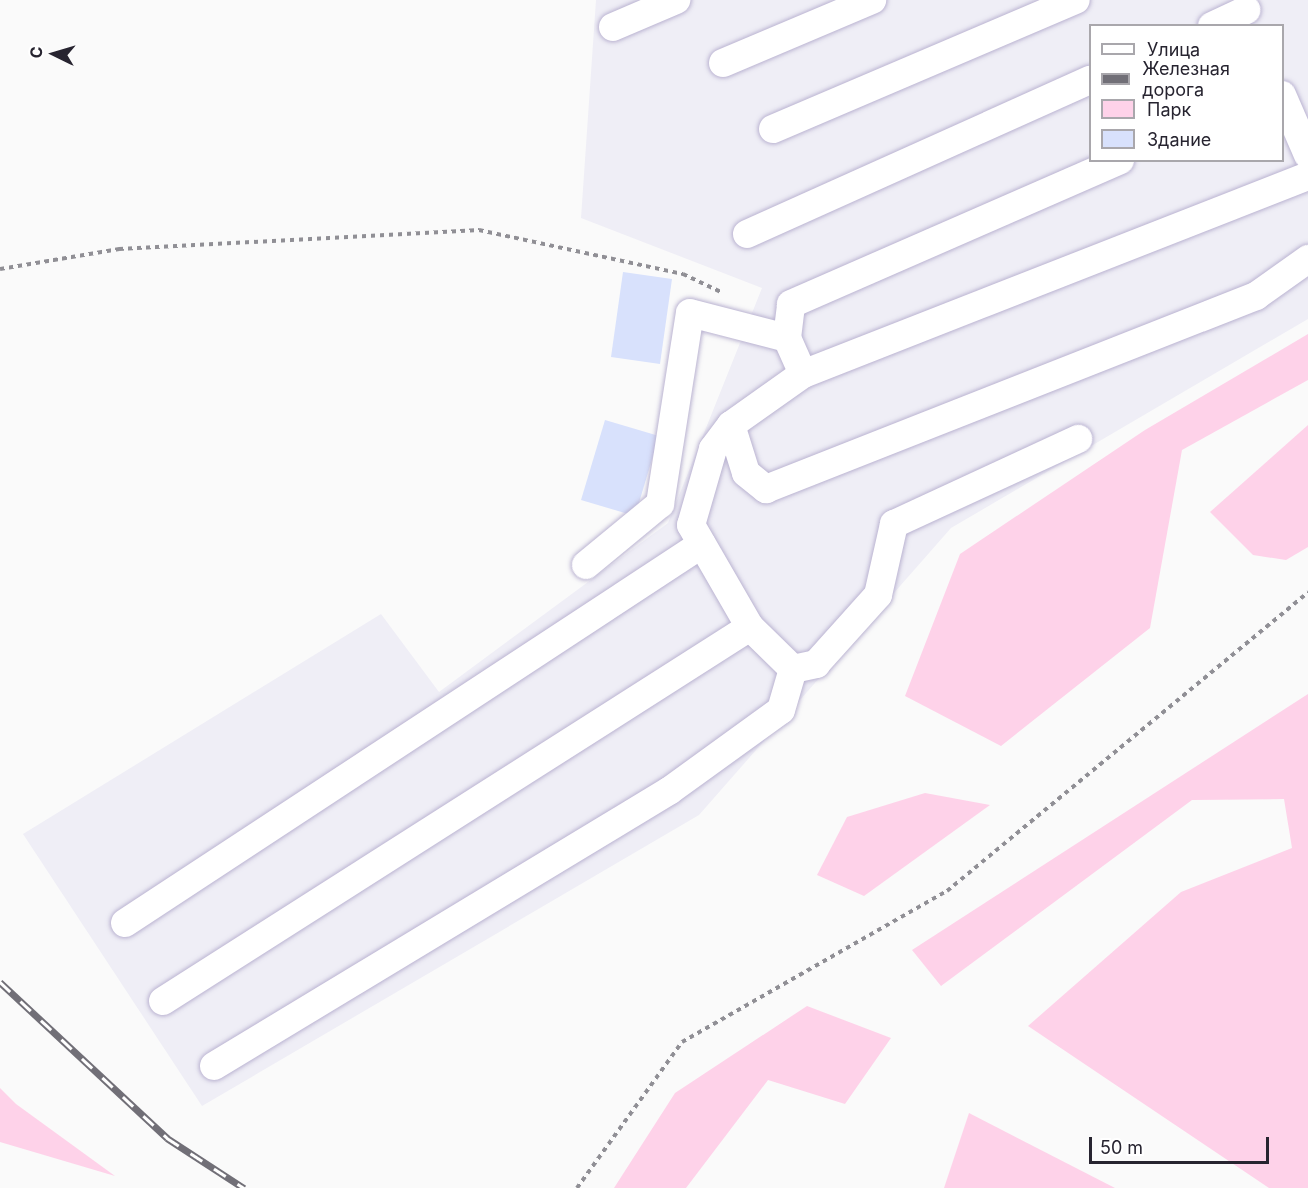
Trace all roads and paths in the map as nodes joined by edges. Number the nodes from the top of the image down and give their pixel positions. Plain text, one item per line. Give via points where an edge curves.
1 (676, 0) edge
2 (872, 0) edge
3 (1076, 0) edge
4 (1247, 12) edge
5 (1217, 24) edge
6 (613, 27) dead end
7 (723, 63) dead end
8 (1089, 80) edge
9 (1284, 100) edge
10 (773, 129) dead end
11 (1308, 155) edge
12 (1115, 162) edge
13 (1308, 176) edge
14 (747, 234) dead end
15 (1308, 260) edge
16 (0, 269) edge
17 (731, 296) dead end
18 (787, 338) junction
19 (803, 374) junction
20 (731, 425) junction
21 (1078, 439) dead end
22 (702, 544) junction
23 (586, 565) dead end
24 (1308, 592) edge
25 (750, 627) junction
26 (793, 669) junction
27 (124, 923) dead end
28 (163, 1001) dead end
29 (214, 1066) dead end
30 (577, 1188) edge

1 - 6 lane
2 - 7 lane
3 - 10 lane
4 - 5 lane
8 - 14 lane
9 - 11 lane
12 - 18 lane via 791,304
13 - 19 lane
15 - 20 lane via 1256,296 766,489 747,473
16 - 17 path via 118,249 479,230 683,274
18 - 19 lane
18 - 23 lane via 690,313 660,504
19 - 20 lane
20 - 22 lane via 713,449 691,525
21 - 26 lane via 894,524 879,595 816,664
22 - 25 lane
22 - 27 lane
24 - 30 path via 946,891 682,1042
25 - 26 lane
25 - 28 lane
26 - 29 lane via 781,710 669,791

